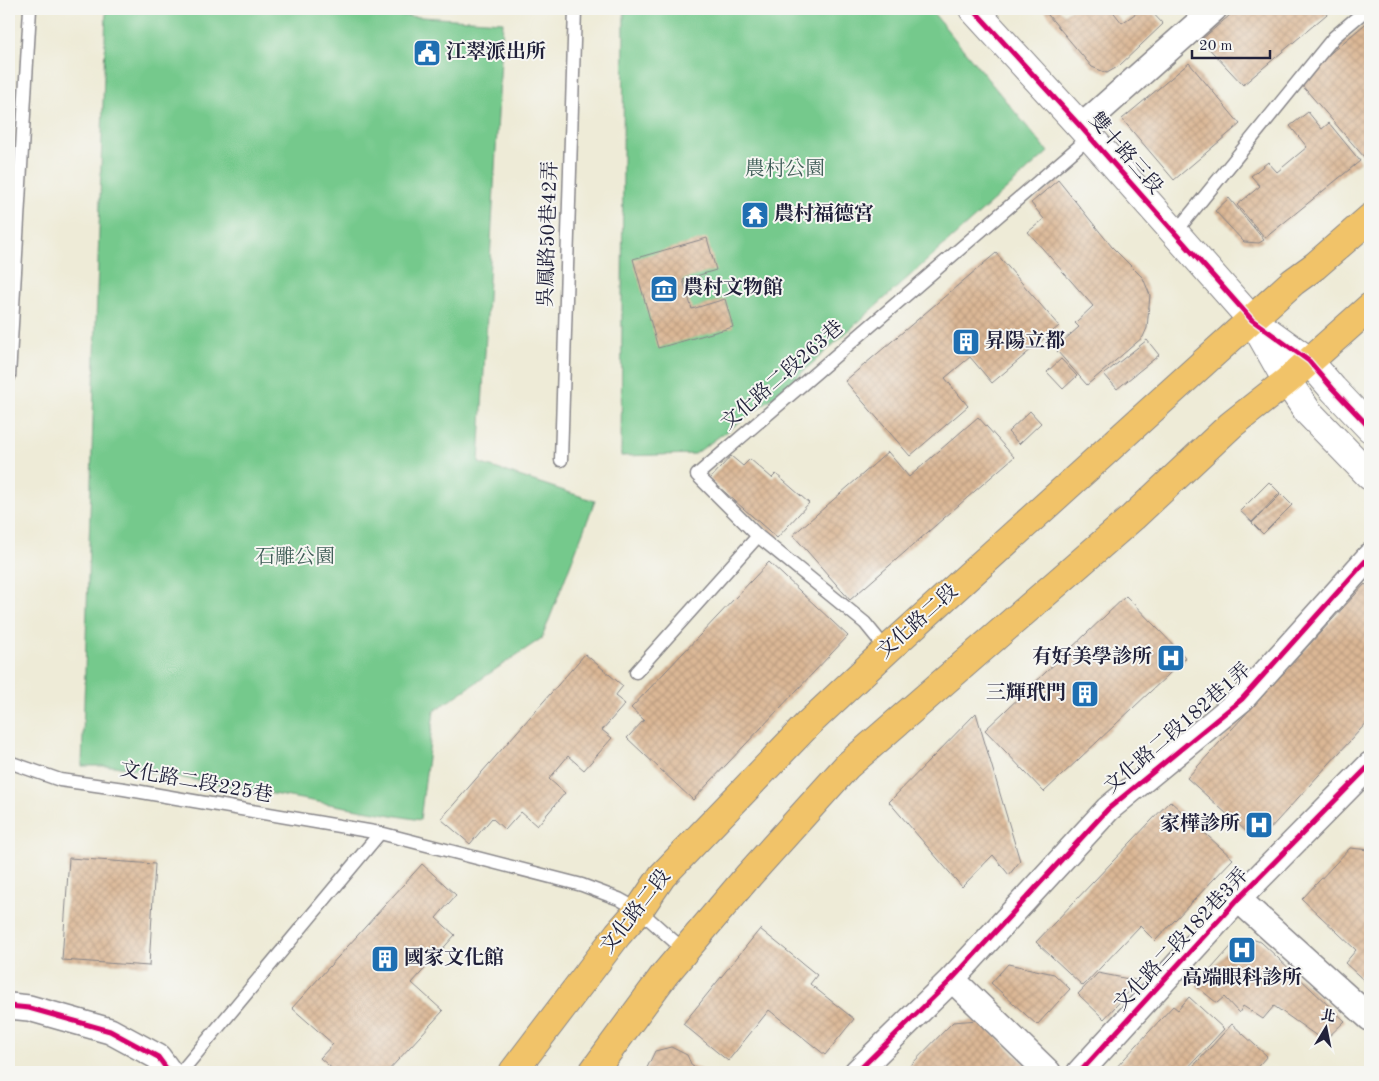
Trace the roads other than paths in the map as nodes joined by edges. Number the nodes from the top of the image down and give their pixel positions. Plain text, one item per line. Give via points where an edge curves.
1 (30, 9) edge
2 (575, 9) edge
3 (973, 9) edge
4 (1214, 9) edge
5 (1367, 9) edge
6 (1086, 132) junction
7 (1370, 218) edge
8 (1175, 233) junction
9 (1370, 307) edge
10 (1252, 320) junction
11 (1309, 360) junction
12 (9, 376) edge
13 (1287, 381) junction
14 (1370, 428) edge
15 (561, 460) dead end
16 (1370, 476) edge
17 (758, 536) junction
18 (1370, 556) edge
19 (887, 650) junction
20 (636, 672) dead end
21 (9, 762) edge
22 (1370, 765) edge
23 (380, 833) junction
24 (1238, 898) junction
25 (639, 910) junction
26 (685, 951) junction
27 (952, 979) junction
28 (9, 1006) edge
29 (1370, 1018) edge
30 (168, 1072) edge
31 (181, 1072) edge
32 (513, 1072) edge
33 (593, 1072) edge
34 (857, 1072) edge
35 (1048, 1072) edge
36 (1080, 1072) edge

1 - 12 lane
2 - 15 lane, 吳鳳路50巷42弄
3 - 6 street, 雙十路三段
4 - 6 street
5 - 8 lane via 1334,37
6 - 8 street, 雙十路三段
6 - 17 lane, 文化路二段263巷 via 697,475
7 - 10 main road, 文化路二段
8 - 10 street, 雙十路三段
9 - 11 main road
10 - 11 street
10 - 13 street
10 - 19 main road, 文化路二段
11 - 13 main road
11 - 14 street
13 - 16 street via 1308,412
13 - 26 main road via 1231,425 1133,517 847,766
17 - 19 lane, 文化路二段263巷 via 865,623
17 - 20 lane
18 - 27 street, 文化路二段182巷1弄 via 1242,698 1108,809
19 - 25 main road, 文化路二段 via 808,724 662,876
21 - 23 lane, 文化路二段225巷 via 60,780
22 - 24 street, 文化路二段182巷3弄
23 - 25 lane, 文化路二段225巷 via 582,885
23 - 31 lane
24 - 29 street
24 - 36 street, 文化路二段182巷3弄
25 - 26 lane, 文化路二段225巷
25 - 32 main road, 文化路二段
26 - 33 main road
27 - 34 street, 文化路二段182巷1弄
27 - 35 street
28 - 30 street via 29,1008 110,1031 158,1056

